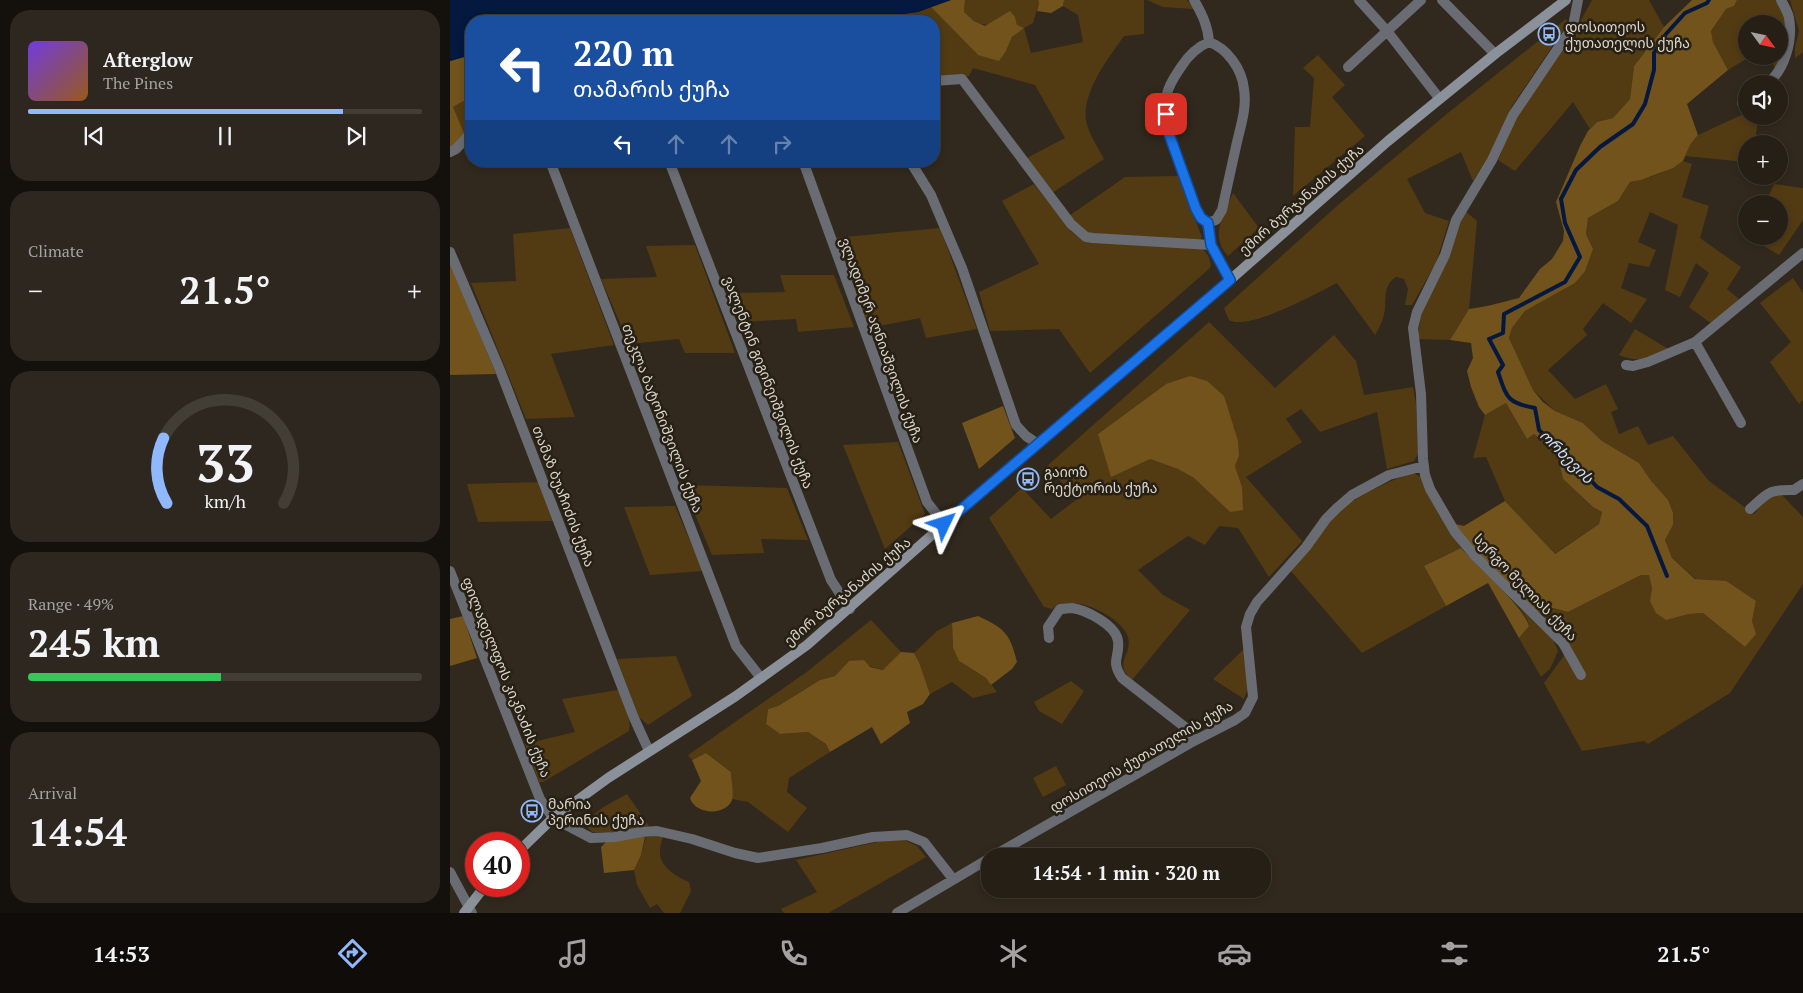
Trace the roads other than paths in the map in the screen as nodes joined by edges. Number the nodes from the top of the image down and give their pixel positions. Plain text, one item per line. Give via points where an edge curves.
1 (1194, 0) edge
2 (1421, 0) edge
3 (1442, 0) edge
4 (1566, 0) edge
5 (1578, 0) edge
6 (1782, 0) edge
7 (1362, 1) edge
8 (1387, 31) junction
9 (1209, 42) junction
10 (1495, 54) junction
11 (1348, 67) dead end
12 (1776, 75) edge
13 (940, 81) edge
14 (1439, 98) junction
15 (465, 139) edge
16 (450, 152) edge
17 (552, 167) edge
18 (671, 167) edge
19 (805, 167) edge
20 (914, 167) edge
21 (1208, 223) junction
22 (1211, 245) junction
23 (450, 252) edge
24 (1803, 253) edge
25 (1230, 280) junction
26 (1696, 342) junction
27 (1626, 365) dead end
28 (1741, 423) dead end
29 (1038, 444) junction
30 (1424, 466) junction
31 (1803, 484) edge
32 (1750, 509) dead end
33 (944, 524) junction
34 (450, 571) edge
35 (850, 609) junction
36 (1048, 638) dead end
37 (1581, 675) dead end
38 (761, 678) junction
39 (1194, 741) junction
40 (649, 751) junction
41 (553, 818) junction
42 (530, 840) edge
43 (1007, 848) edge
44 (981, 863) edge
45 (450, 872) edge
46 (953, 879) junction
47 (478, 897) edge
48 (468, 911) edge
49 (897, 913) edge

1 - 9 street via 1205,23
2 - 8 street
3 - 10 street
4 - 10 street, ემირ ბურჯანაძის ქუჩა
5 - 30 street via 1573,26 1513,115 1492,160 1456,220 1445,255 1417,312 1413,328 1421,394
6 - 12 street via 1789,17 1790,38
7 - 8 street
8 - 11 street
8 - 14 street
9 - 21 street via 1226,52 1237,68 1244,88 1245,106 1222,210 1216,220
9 - 21 street via 1199,46 1173,79 1167,94 1166,114 1169,134 1196,209
10 - 14 street, ემირ ბურჯანაძის ქუჩა
13 - 22 street via 962,79 1071,224 1086,236
14 - 25 street, ემირ ბურჯანაძის ქუჩა
15 - 16 street
17 - 38 street, თეკლა ბატონიშვილის ქუჩა via 736,646
18 - 35 street, ვალენტინ გიგინეიშვილის ქუჩა via 832,580
19 - 33 street, ვლადიმერ აღნიაშვილის ქუჩა via 927,502
20 - 29 street via 930,195 962,268 1016,425
21 - 22 street
22 - 25 street
23 - 40 street, თამაზ ბუაჩიძის ქუჩა via 500,370
24 - 26 street
25 - 29 street, ემირ ბურჯანაძის ქუჩა
26 - 27 street via 1648,362
26 - 28 street
29 - 33 street, ემირ ბურჯანაძის ქუჩა
30 - 37 street, სერგო მელიას ქუჩა via 1430,489 1455,532 1502,585 1563,644
30 - 39 street, დოსითეოს ქუთათელის ქუჩა via 1389,475 1352,495 1326,519 1250,614 1246,627 1253,697 1244,713
31 - 32 street via 1794,490 1769,492
33 - 35 street, ემირ ბურჯანაძის ქუჩა
34 - 41 street, ფილადელფოს კიკნაძის ქუჩა via 540,799
35 - 38 street, ემირ ბურჯანაძის ქუჩა
36 - 39 street via 1048,627 1060,609 1072,608 1094,615 1117,637 1115,664 1122,678 1186,728
38 - 40 street, ემირ ბურჯანაძის ქუჩა
39 - 43 street, დოსითეოს ქუთათელის ქუჩა
40 - 41 street, ემირ ბურჯანაძის ქუჩა
41 - 42 street, ემირ ბურჯანაძის ქუჩა
41 - 46 street via 591,838 657,831 758,858 873,837 907,836 924,842
44 - 46 street, დოსითეოს ქუთათელის ქუჩა
45 - 48 street
46 - 49 street, დოსითეოს ქუთათელის ქუჩა
47 - 48 street

